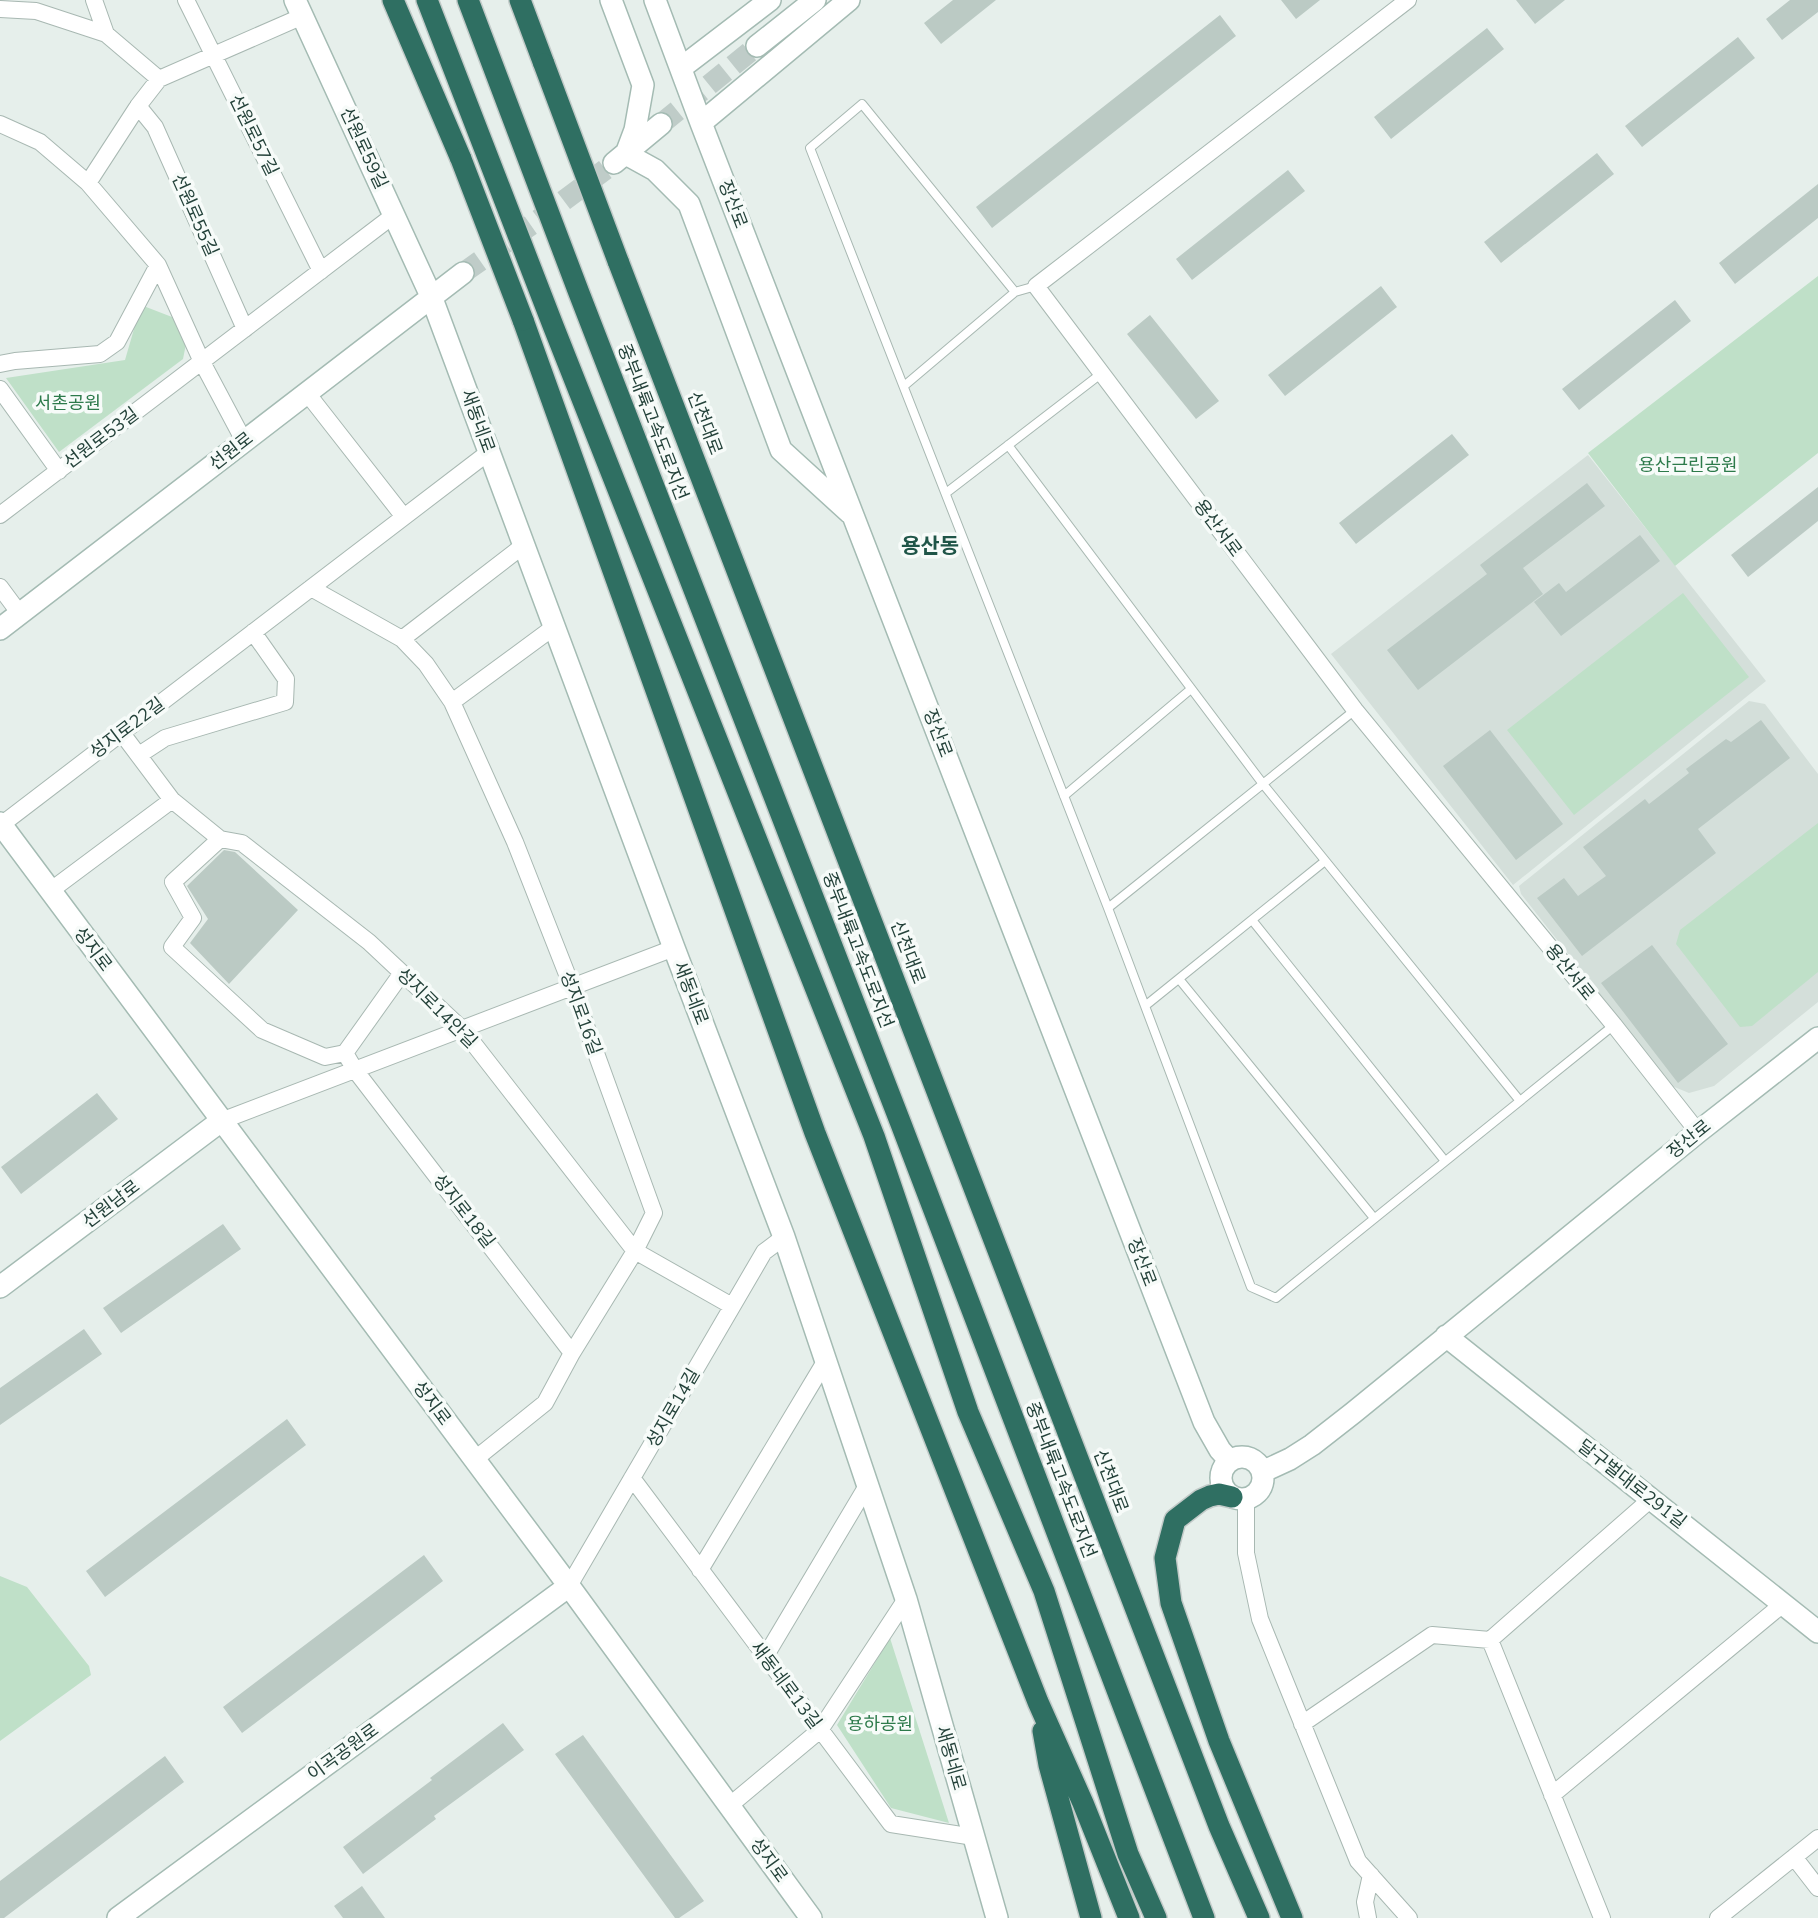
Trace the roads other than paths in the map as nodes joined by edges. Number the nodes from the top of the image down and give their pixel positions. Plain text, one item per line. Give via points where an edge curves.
1 (94, 0) edge
2 (186, 0) edge
3 (393, 0) edge
4 (427, 0) edge
5 (468, 0) edge
6 (520, 0) edge
7 (611, 0) edge
8 (655, 0) edge
9 (770, 0) edge
10 (815, 0) edge
11 (849, 0) edge
12 (1408, 0) edge
13 (299, 8) edge
14 (0, 9) edge
15 (106, 34) junction
16 (757, 46) tunnel mouth
17 (214, 56) junction
18 (681, 68) junction
19 (159, 79) junction
20 (138, 106) junction
21 (701, 123) junction
22 (0, 124) edge
23 (661, 124) tunnel mouth
24 (620, 159) junction
25 (88, 183) junction
26 (394, 215) junction
27 (158, 265) junction
28 (321, 271) junction
29 (463, 273) tunnel mouth
30 (1037, 286) junction
31 (1015, 292) junction
32 (431, 296) junction
33 (245, 329) junction
34 (202, 362) junction
35 (0, 364) edge
36 (1102, 373) junction
37 (904, 386) junction
38 (0, 389) edge
39 (307, 393) junction
40 (244, 441) junction
41 (1009, 445) junction
42 (489, 452) junction
43 (59, 471) junction
44 (946, 493) junction
45 (0, 515) edge
46 (404, 517) junction
47 (855, 517) junction
48 (524, 545) junction
49 (0, 587) edge
50 (311, 588) junction
51 (20, 614) junction
52 (554, 626) junction
53 (0, 629) edge
54 (253, 632) junction
55 (402, 639) junction
56 (1191, 688) junction
57 (452, 702) junction
58 (1355, 710) junction
59 (121, 732) junction
60 (139, 755) junction
61 (1263, 784) junction
62 (1064, 796) junction
63 (172, 800) junction
64 (1, 824) edge
65 (220, 839) junction
66 (1325, 861) junction
67 (50, 891) junction
68 (1108, 908) junction
69 (1252, 920) junction
70 (674, 947) junction
71 (402, 972) junction
72 (1179, 979) junction
73 (572, 987) junction
74 (1145, 1006) junction
75 (1614, 1025) junction
76 (463, 1030) junction
77 (1818, 1038) edge
78 (345, 1053) junction
79 (355, 1070) junction
80 (1520, 1101) junction
81 (221, 1121) junction
82 (1698, 1132) junction
83 (1446, 1161) junction
84 (1374, 1218) junction
85 (784, 1237) junction
86 (635, 1251) junction
87 (0, 1287) edge
88 (733, 1306) junction
89 (1447, 1336) junction
90 (572, 1353) junction
91 (827, 1360) junction
92 (474, 1460) junction
93 (1230, 1461) junction
94 (1262, 1472) junction
95 (632, 1478) junction
96 (868, 1484) junction
97 (1239, 1498) junction
98 (1651, 1499) junction
99 (701, 1570) junction
100 (569, 1586) junction
101 (906, 1599) junction
102 (1783, 1604) junction
103 (1818, 1632) edge
104 (1490, 1640) junction
105 (765, 1657) junction
106 (1038, 1702) junction
107 (1302, 1724) junction
108 (820, 1730) junction
109 (1552, 1795) junction
110 (729, 1805) junction
111 (974, 1837) junction
112 (1818, 1838) edge
113 (1794, 1857) junction
114 (1371, 1875) junction
115 (1818, 1888) edge
116 (118, 1918) edge
117 (811, 1918) edge
118 (997, 1918) edge
119 (1091, 1918) edge
120 (1129, 1918) edge
121 (1156, 1918) edge
122 (1204, 1918) edge
123 (1259, 1918) edge
124 (1292, 1918) edge
125 (1368, 1918) edge
126 (1409, 1918) edge
127 (1602, 1918) edge
128 (1718, 1918) edge

1 - 15 street
2 - 17 street, 선원로57길
3 - 106 highway, bridge via 523,320 816,1133
4 - 121 highway via 874,1136 968,1412 1044,1591 1128,1854
5 - 122 highway, 중부내륙고속도로지선
6 - 123 highway, 신천대로, bridge via 1214,1814
7 - 24 street via 643,85 635,130
8 - 18 street, 장산로
9 - 18 street
10 - 16 street
11 - 21 street
12 - 30 street
13 - 17 street
13 - 26 street, 선원로59길
14 - 15 street via 36,11
15 - 19 street
17 - 19 street
17 - 28 street, 선원로57길
18 - 21 street, 장산로
19 - 20 street
20 - 25 street
20 - 33 street, 선원로55길 via 156,127
21 - 47 street, 장산로
22 - 25 street via 40,142
23 - 24 street
24 - 47 street via 655,170 689,204 781,450
25 - 27 street
26 - 28 street, 선원로53길
26 - 32 street, 선원로59길
27 - 34 street
27 - 35 street via 117,342 100,354
28 - 33 street, 선원로53길
29 - 32 street, 선원로
30 - 31 lane
30 - 36 street, 용산서로
31 - 37 lane
31 - 37 lane via 862,103 810,148
32 - 39 street, 선원로
32 - 42 street, 새동네로
33 - 34 street, 선원로53길
34 - 40 street
34 - 43 street, 선원로53길
36 - 41 lane
36 - 58 street, 용산서로
37 - 44 lane
38 - 43 street
39 - 40 street, 선원로
39 - 46 street
40 - 51 street, 선원로
41 - 44 lane
41 - 56 lane
42 - 46 street, 성지로22길
42 - 48 street, 새동네로
43 - 45 street, 선원로53길
44 - 62 lane
46 - 50 street, 성지로22길
47 - 93 street, 장산로 via 1204,1422
48 - 52 street, 새동네로
48 - 55 street
49 - 51 street
50 - 54 street, 성지로22길
50 - 55 street, 성지로16길
51 - 53 street, 선원로
52 - 57 street
52 - 70 street, 새동네로
54 - 59 street, 성지로22길
54 - 60 street, 성지로22길 via 286,679 285,702 165,738
55 - 57 street, 성지로16길
56 - 61 lane
56 - 62 lane
57 - 73 street, 성지로16길 via 515,842
58 - 61 lane
58 - 75 street, 용산서로
59 - 60 street, 성지로14안길
59 - 64 street, 성지로22길
60 - 63 street, 성지로14안길
61 - 66 lane
61 - 68 lane
62 - 68 lane
63 - 65 street, 성지로14안길
63 - 67 street
64 - 67 street, 성지로
65 - 71 street, 성지로14안길 via 242,842
65 - 78 street via 173,883 193,918 172,947 262,1030 325,1057
66 - 69 lane
66 - 80 lane
67 - 81 street, 성지로
68 - 74 lane
69 - 72 lane
69 - 83 lane
70 - 73 street
70 - 85 street, 새동네로
71 - 76 street, 성지로14안길
71 - 78 street
72 - 74 lane
72 - 84 lane
73 - 76 street
73 - 86 street, 성지로16길 via 654,1213
74 - 84 lane via 1251,1287 1276,1298
75 - 80 lane
75 - 82 street, 용산서로
76 - 79 street
76 - 86 street, 성지로14안길
77 - 82 street, 장산로
78 - 79 street, 성지로18길
79 - 81 street
79 - 90 street, 성지로18길
80 - 83 lane
81 - 87 street, 선원남로
81 - 92 street, 성지로
82 - 89 street, 장산로
83 - 84 lane
85 - 88 street, 성지로14길 via 764,1252
85 - 91 street, 새동네로
86 - 88 street, 성지로14안길
86 - 90 street, 성지로16길
88 - 95 street, 성지로14길
89 - 94 street, 장산로 via 1311,1445
89 - 98 street, 달구벌대로291길
90 - 92 street, 성지로16길 via 545,1403
91 - 96 street, 새동네로
91 - 99 street
92 - 100 street, 성지로
93 - 94 street via 1249,1458
93 - 97 street via 1220,1479 1226,1493
94 - 97 street via 1258,1492
95 - 99 street, 새동네로13길
95 - 100 street, 성지로14길
96 - 101 street, 새동네로
96 - 105 street
97 - 107 street via 1260,1619
97 - 124 highway via 1210,1496 1175,1520 1165,1558 1169,1592 1219,1741
98 - 102 street, 달구벌대로291길
98 - 104 street
99 - 105 street, 새동네로13길
100 - 110 street, 성지로
100 - 116 street, 이곡공원로
101 - 108 street
101 - 111 street, 새동네로
102 - 103 street, 달구벌대로291길
102 - 109 street
104 - 107 street via 1432,1635
104 - 109 street
105 - 108 street, 새동네로13길
106 - 119 highway via 1049,1765
106 - 120 highway
107 - 114 street via 1358,1861
108 - 110 street
108 - 111 street, 새동네로13길 via 891,1824
109 - 127 street
110 - 117 street, 성지로
111 - 118 street, 새동네로
112 - 113 street
113 - 115 street
113 - 128 street
114 - 125 street via 1365,1902
114 - 126 street

